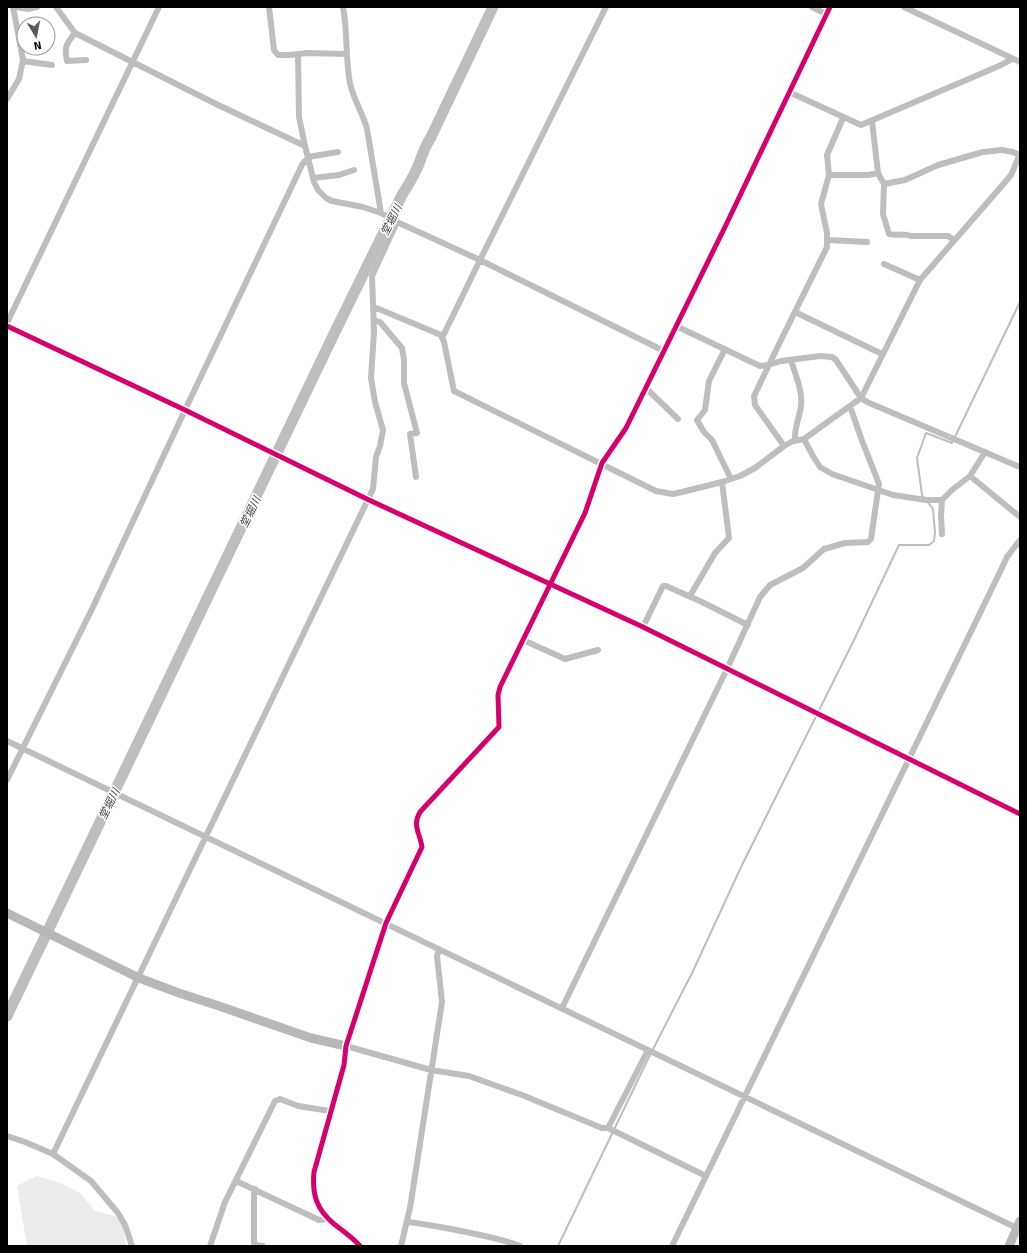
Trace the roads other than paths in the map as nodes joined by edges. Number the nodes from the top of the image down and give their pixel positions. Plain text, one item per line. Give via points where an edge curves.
1 (13, 7) edge
2 (16, 7) edge
3 (37, 7) edge
4 (56, 7) edge
5 (159, 7) edge
6 (269, 7) edge
7 (343, 7) edge
8 (606, 7) edge
9 (812, 7) edge
10 (830, 7) edge
11 (904, 7) edge
12 (826, 14) junction
13 (75, 33) junction
14 (298, 54) junction
15 (346, 54) junction
16 (1012, 59) junction
17 (86, 60) dead end
18 (23, 61) junction
19 (1020, 62) edge
20 (132, 63) junction
21 (52, 65) dead end
22 (789, 92) junction
23 (7, 99) edge
24 (843, 118) junction
25 (872, 121) junction
26 (306, 146) junction
27 (338, 152) dead end
28 (1020, 155) edge
29 (309, 158) junction
30 (354, 170) dead end
31 (878, 173) junction
32 (828, 175) junction
33 (313, 178) junction
34 (884, 184) junction
35 (381, 213) junction
36 (397, 222) junction
37 (828, 240) junction
38 (954, 240) junction
39 (867, 242) dead end
40 (480, 260) junction
41 (884, 264) dead end
42 (920, 280) junction
43 (374, 307) junction
44 (795, 312) junction
45 (374, 320) junction
46 (7, 323) edge
47 (7, 326) edge
48 (676, 326) junction
49 (442, 338) junction
50 (725, 349) junction
51 (664, 351) junction
52 (882, 354) junction
53 (791, 360) junction
54 (768, 365) junction
55 (645, 389) junction
56 (861, 398) junction
57 (850, 406) junction
58 (185, 410) junction
59 (678, 419) dead end
60 (804, 439) junction
61 (795, 441) junction
62 (784, 446) junction
63 (984, 452) junction
64 (602, 463) junction
65 (1020, 467) edge
66 (970, 476) junction
67 (416, 477) dead end
68 (731, 479) junction
69 (722, 482) junction
70 (878, 491) junction
71 (369, 500) junction
72 (942, 500) junction
73 (1020, 516) edge
74 (942, 534) dead end
75 (1020, 540) edge
76 (550, 585) junction
77 (690, 596) junction
78 (748, 625) junction
79 (643, 627) junction
80 (523, 640) junction
81 (598, 650) dead end
82 (727, 670) junction
83 (7, 741) edge
84 (22, 748) junction
85 (909, 759) junction
86 (7, 780) edge
87 (1020, 814) edge
88 (206, 836) junction
89 (7, 913) edge
90 (386, 923) junction
91 (439, 949) junction
92 (139, 978) junction
93 (562, 1008) junction
94 (346, 1046) junction
95 (648, 1050) junction
96 (431, 1070) junction
97 (745, 1096) junction
98 (330, 1111) junction
99 (611, 1130) junction
100 (7, 1136) edge
101 (54, 1154) junction
102 (706, 1176) junction
103 (236, 1181) junction
104 (255, 1189) junction
105 (329, 1219) junction
106 (407, 1222) junction
107 (1018, 1225) edge
108 (132, 1246) edge
109 (210, 1246) edge
110 (262, 1246) edge
111 (360, 1246) edge
112 (401, 1246) edge
113 (520, 1246) edge
114 (672, 1246) edge
115 (1009, 1246) edge

1 - 18 street
2 - 3 street
4 - 13 street
5 - 20 street
6 - 14 street via 274,50 278,54
7 - 15 street
8 - 40 street
9 - 12 street
10 - 12 street
11 - 16 street
12 - 22 street
13 - 17 street via 67,44 67,61
13 - 20 street
14 - 15 street
14 - 26 street via 299,117
15 - 35 street via 350,85 367,129
16 - 19 street
16 - 25 street
18 - 21 street
18 - 23 street via 19,79
20 - 26 street
20 - 46 street
22 - 24 street
22 - 48 street
24 - 25 street via 861,125
24 - 32 street via 827,155
25 - 31 street
26 - 29 street
27 - 29 street
28 - 34 street via 1002,150 983,152 938,165 905,180
28 - 38 street via 1011,175
29 - 33 street
29 - 58 street via 302,165
30 - 33 street via 339,175
31 - 32 street
31 - 34 street
32 - 37 street via 821,204
33 - 35 street via 318,190 326,198
34 - 38 street via 884,214 889,234 948,236
35 - 36 street
36 - 40 street
36 - 43 street via 372,276
37 - 39 street
37 - 44 street via 826,250
38 - 42 street
40 - 49 street
40 - 51 street
41 - 42 street
42 - 52 street
43 - 45 street
43 - 49 street via 436,332
44 - 52 street
44 - 54 street
45 - 67 street via 380,322 403,353 404,383 417,433 410,434
45 - 71 street via 371,378 382,430
47 - 58 street
48 - 50 street
48 - 51 street
49 - 64 street via 454,391
50 - 54 street via 758,365
50 - 68 street via 709,381 705,410 697,420 712,440
51 - 55 street
52 - 56 street
53 - 54 street
53 - 56 street via 832,357
53 - 61 street via 801,396
54 - 62 street via 754,396 755,405
55 - 59 street
55 - 64 street via 626,428
56 - 57 street
56 - 63 street
57 - 60 street
57 - 70 street via 879,484
58 - 71 street
58 - 84 street via 92,609
60 - 61 street
60 - 70 street via 820,467
61 - 62 street
62 - 68 street via 747,472
63 - 65 street
63 - 66 street
64 - 69 street via 664,493 673,494
64 - 76 street via 585,512
66 - 72 street
66 - 73 street
68 - 69 street
69 - 77 street via 729,538 715,553
70 - 72 street via 906,497
70 - 78 street via 871,539 868,542 845,543 824,549 803,568 770,584 760,597
71 - 76 street
71 - 88 street
72 - 74 street
75 - 85 street via 1007,557
76 - 79 street
76 - 80 street
77 - 78 street
77 - 79 street via 663,586
78 - 82 street
79 - 82 street
80 - 81 street via 565,659
80 - 90 street via 498,695 500,727 416,819 422,847
82 - 85 street
82 - 93 street
83 - 84 street
84 - 86 street
84 - 88 street
85 - 87 street
85 - 97 street
88 - 90 street
88 - 92 street
89 - 92 street
90 - 91 street
90 - 94 street
91 - 93 street
91 - 96 street via 437,956 442,1002
92 - 94 street via 311,1038
92 - 101 street
93 - 95 street
94 - 96 street
94 - 98 street via 344,1065
95 - 97 street
95 - 99 street
96 - 99 street via 469,1076
96 - 106 street
97 - 102 street
97 - 107 street
98 - 103 street via 298,1106 280,1099 275,1101
98 - 105 street via 314,1172 313,1189 315,1200
99 - 102 street
100 - 101 street
101 - 108 street via 96,1186 118,1213
102 - 114 street
103 - 104 street
103 - 109 street via 225,1202
104 - 105 street via 318,1220
104 - 110 street via 254,1243
105 - 111 street
106 - 112 street
106 - 113 street via 489,1237
107 - 115 street

